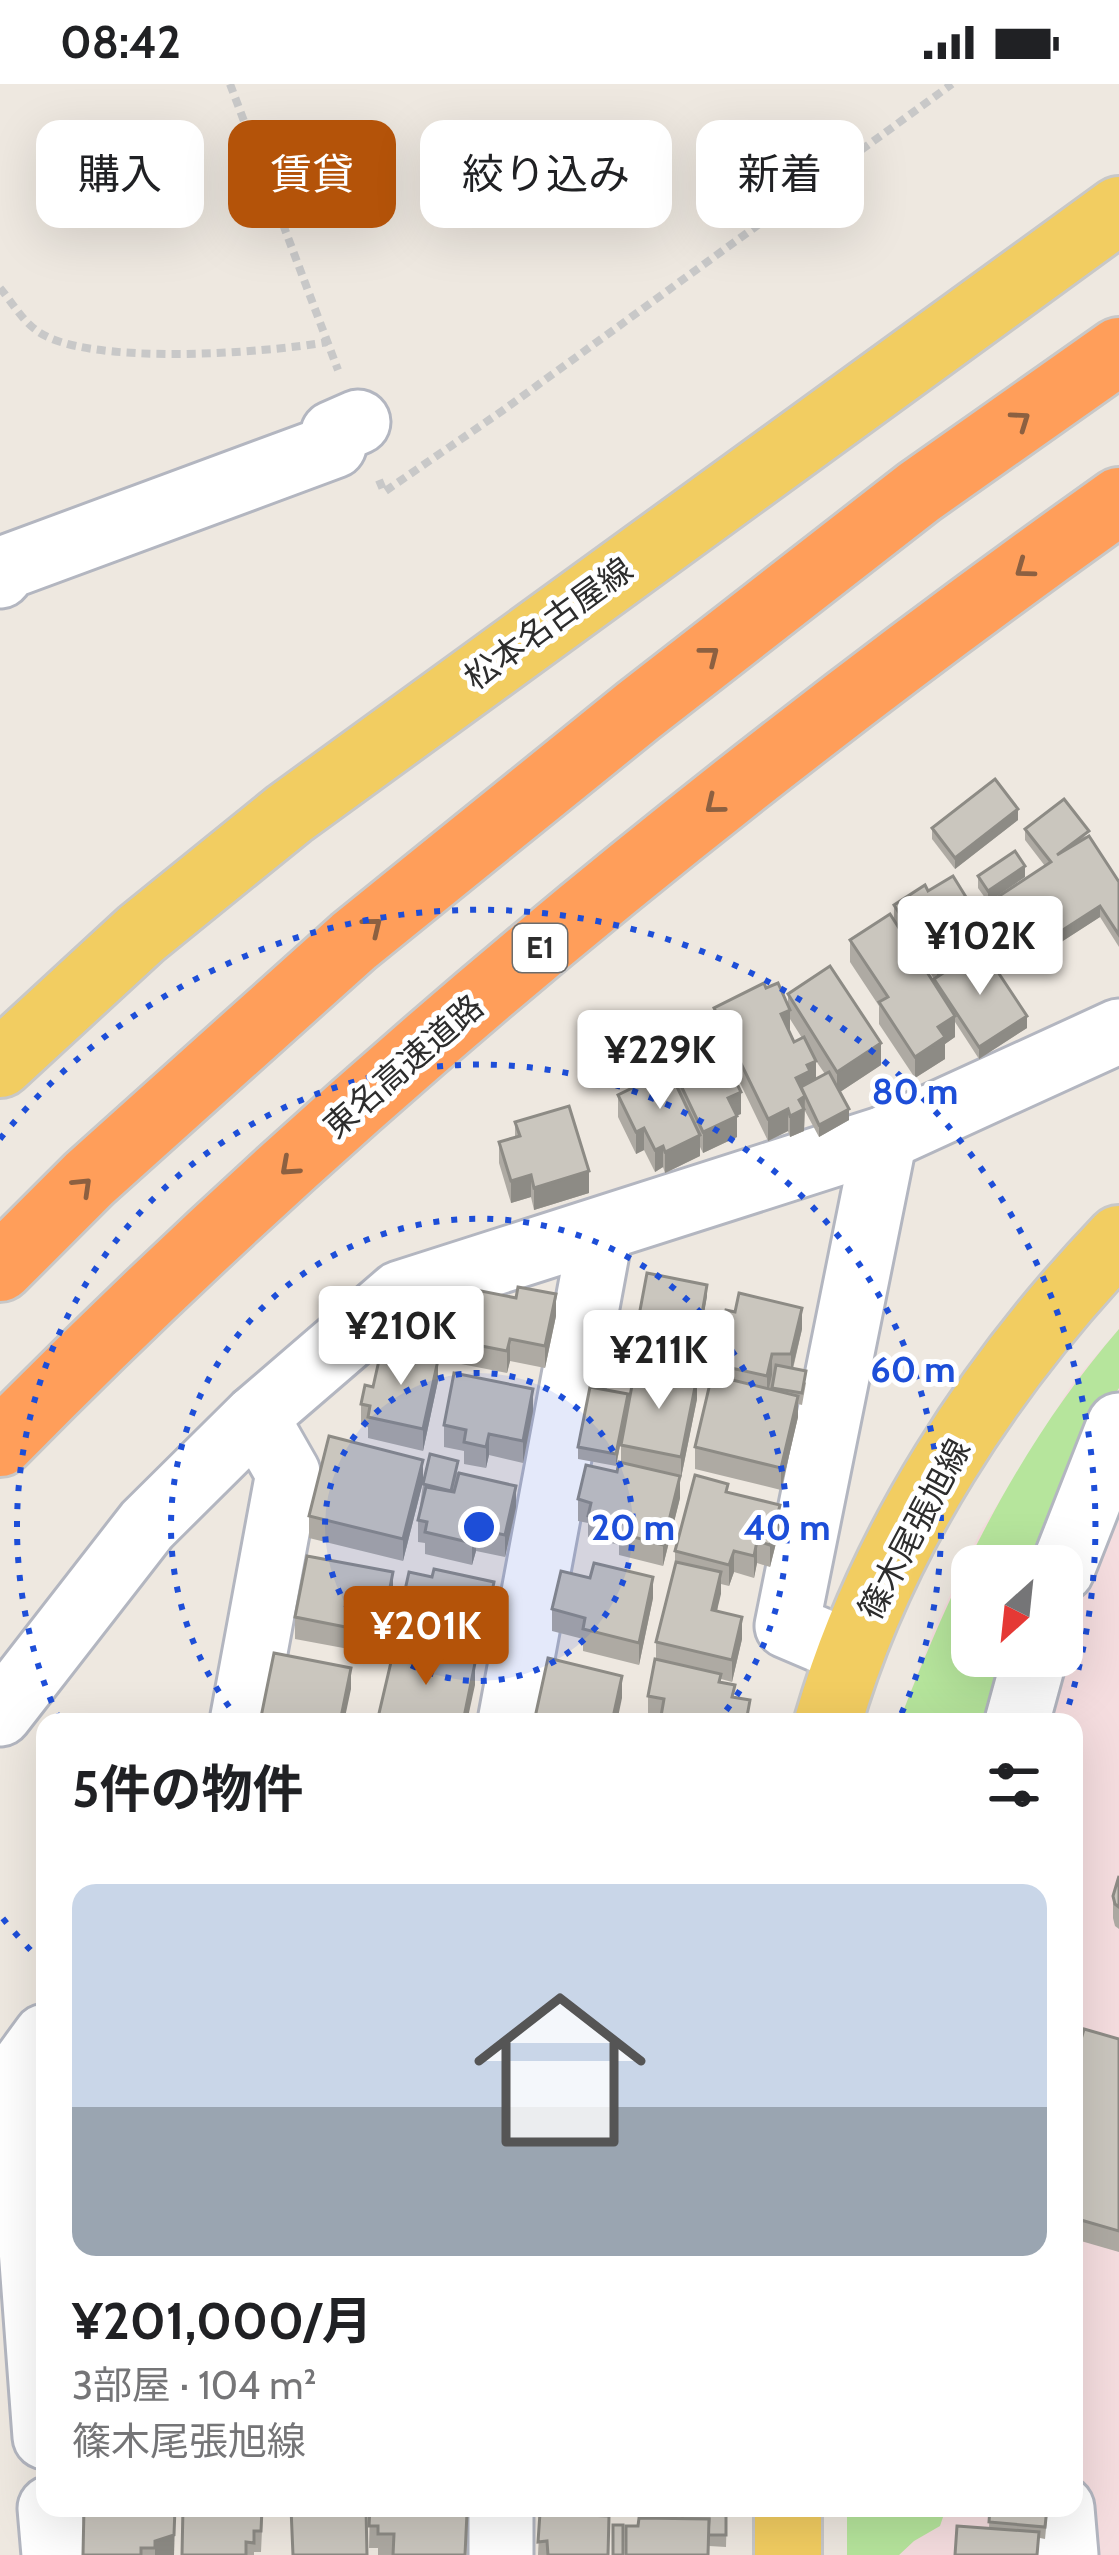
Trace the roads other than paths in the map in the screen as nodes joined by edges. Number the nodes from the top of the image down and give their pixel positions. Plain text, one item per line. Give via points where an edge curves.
1 (1119, 210) edge
2 (1119, 351) edge
3 (358, 422) road end
4 (1119, 500) edge
5 (0, 576) edge
6 (1119, 1031) edge
7 (0, 1064) edge
8 (885, 1138) junction
9 (601, 1231) junction
10 (1119, 1239) edge
11 (0, 1268) edge
12 (256, 1417) junction
13 (1119, 1425) edge
14 (0, 1443) edge
15 (1072, 1545) edge
16 (848, 1652) junction
17 (1029, 1677) edge
18 (244, 1713) edge
19 (511, 1713) edge
20 (831, 1713) edge
21 (1019, 1713) edge
22 (0, 1714) edge
23 (27, 2061) edge
24 (36, 2241) edge
25 (51, 2517) edge
26 (501, 2517) edge
27 (788, 2517) edge
28 (1063, 2517) edge
29 (54, 2555) edge
30 (501, 2555) edge
31 (788, 2555) edge
32 (1066, 2555) edge

1 - 7 main road, 松本名古屋線 via 290,814 141,934
11 -> 2 highway via 355,941 919,491
3 - 5 street via 333,433 334,446
4 -> 14 highway, 東名高速道路 / E1 via 716,803 510,973 238,1212
6 - 8 street
8 - 9 street
8 - 16 street via 787,1626
9 - 12 street via 400,1293
9 - 19 street
10 - 16 main road, 篠木尾張旭線 via 977,1414 923,1501
12 - 18 street via 288,1473
12 - 22 street via 147,1526
13 - 15 street
16 - 20 main road, 篠木尾張旭線
17 - 21 street
23 - 24 street
25 - 29 street
26 - 30 street
27 - 31 main road
28 - 32 street

